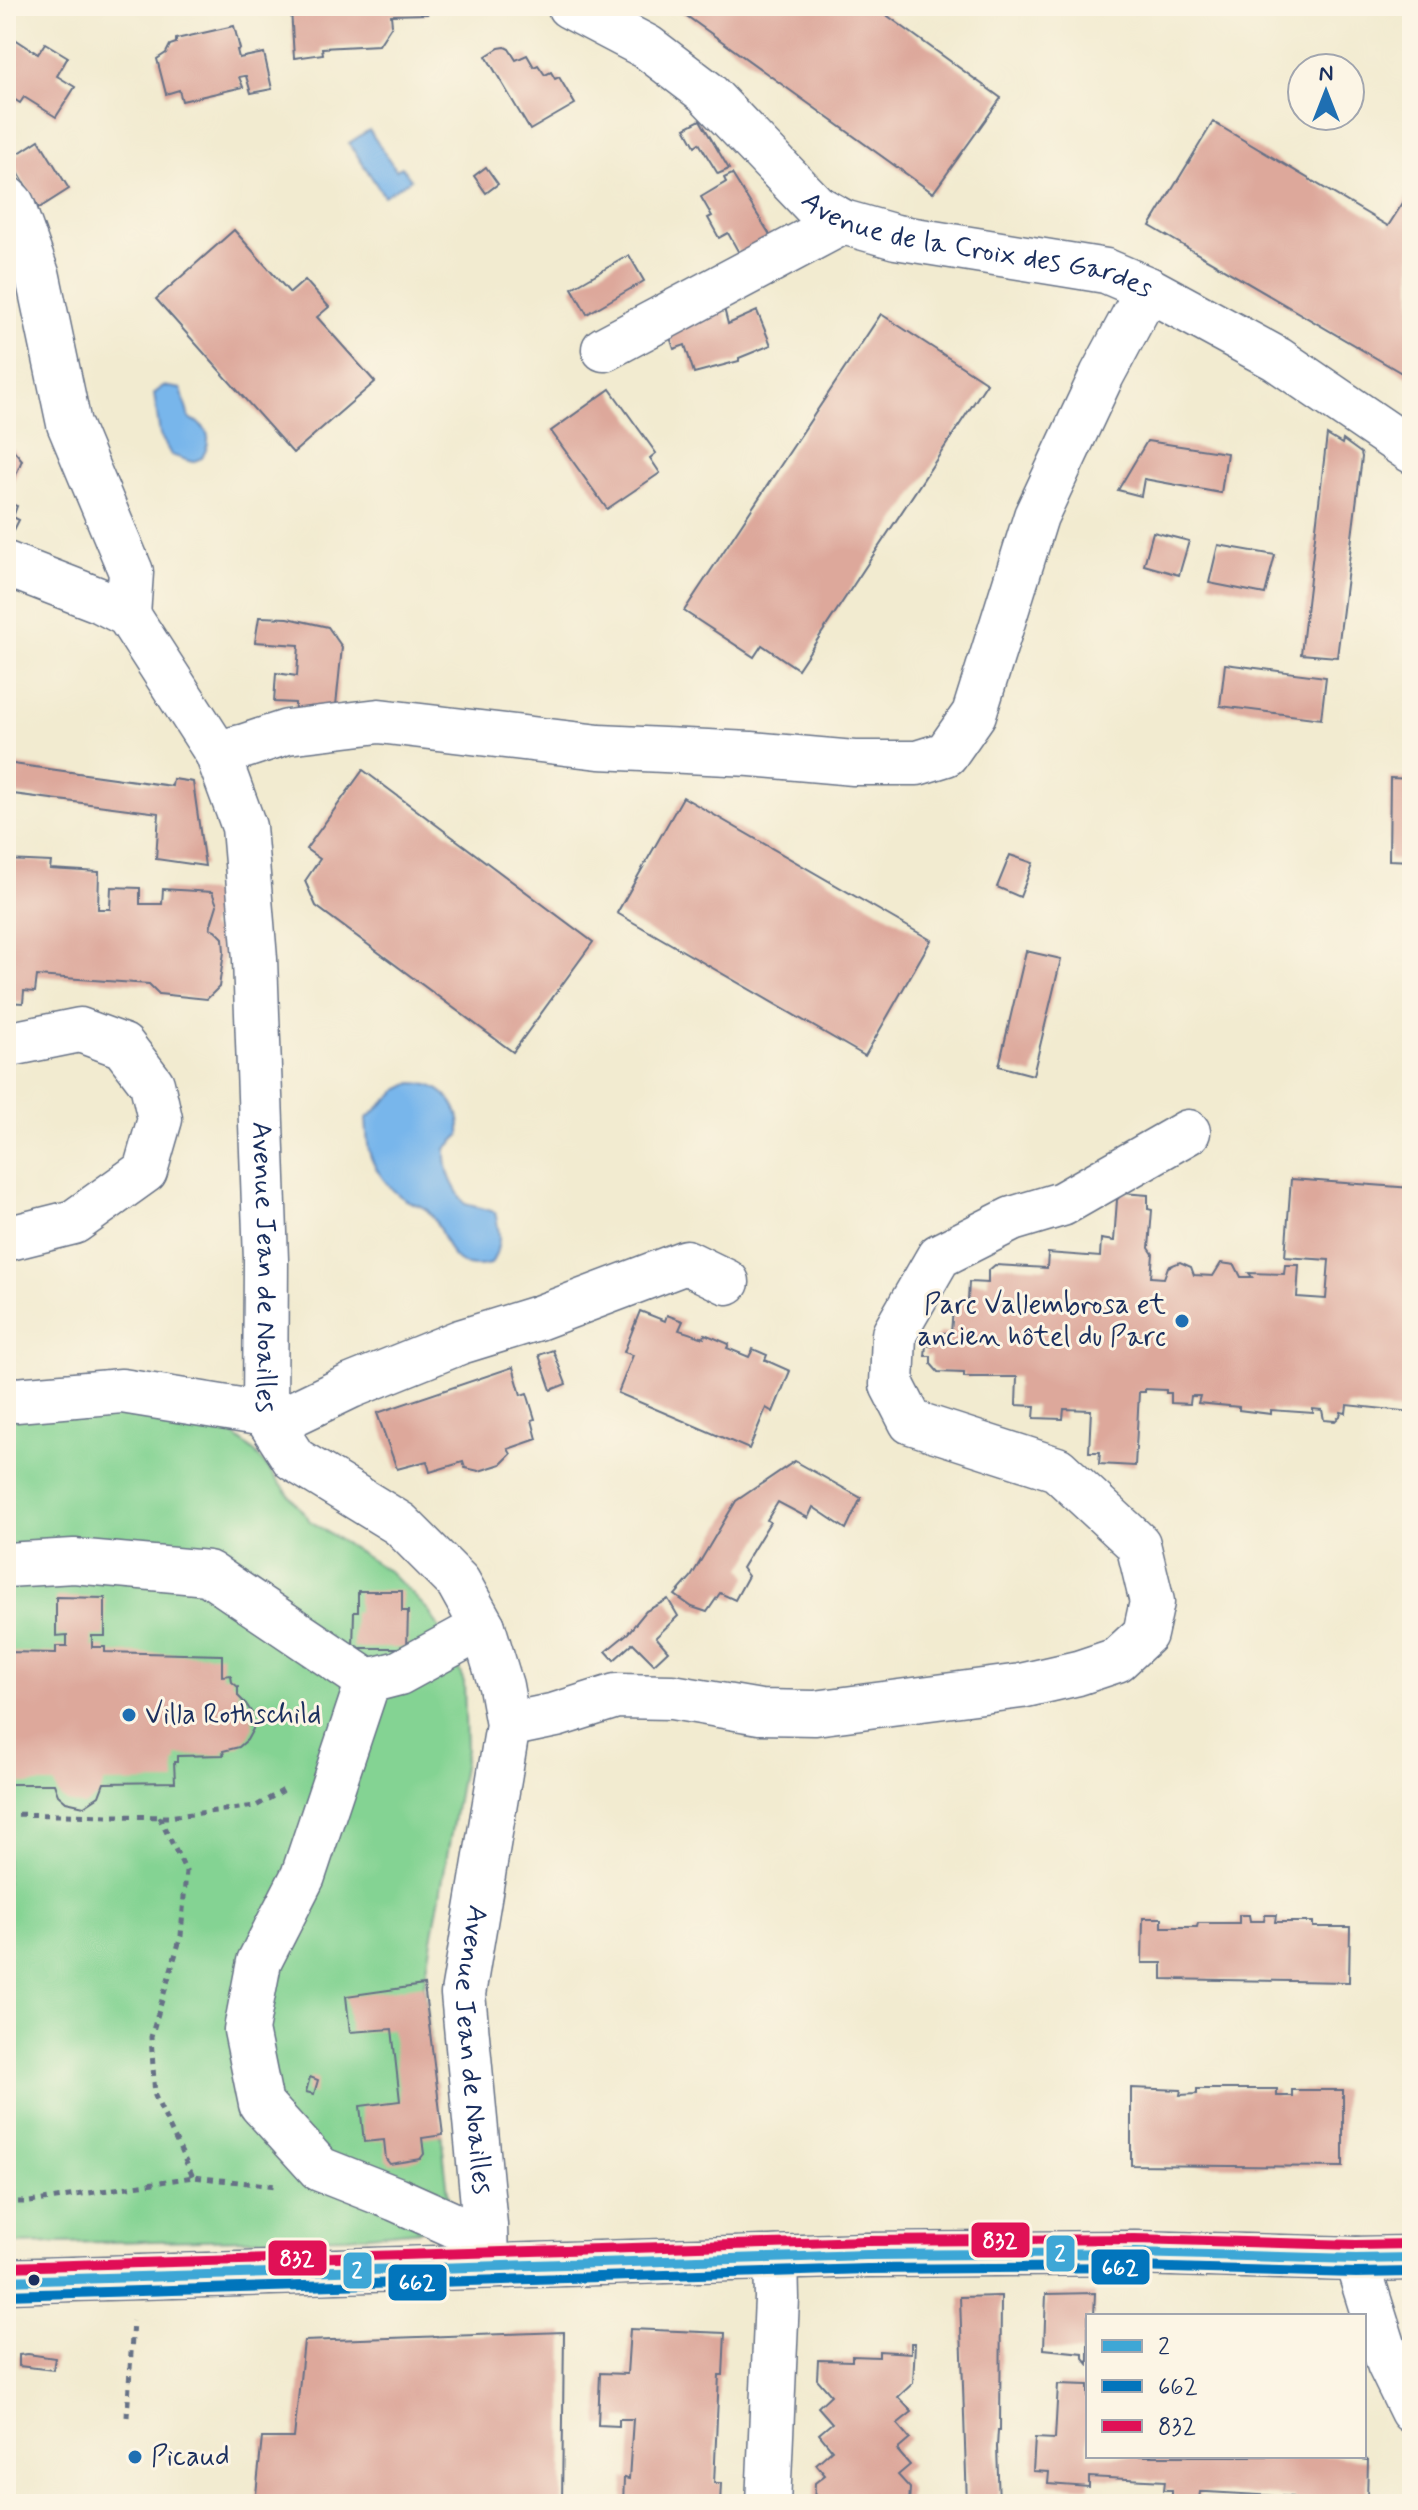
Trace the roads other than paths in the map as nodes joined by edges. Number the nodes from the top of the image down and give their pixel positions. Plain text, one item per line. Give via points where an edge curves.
1 (569, 6) edge
2 (6, 198) edge
3 (843, 222) junction
4 (1148, 289) junction
5 (604, 349) dead end
6 (1412, 451) edge
7 (6, 564) edge
8 (128, 615) junction
9 (217, 753) junction
10 (6, 1045) edge
11 (1188, 1132) dead end
12 (6, 1239) edge
13 (727, 1282) dead end
14 (6, 1398) edge
15 (269, 1419) junction
16 (6, 1565) edge
17 (483, 1627) junction
18 (368, 1681) junction
19 (508, 1725) junction
20 (486, 2252) junction
21 (776, 2258) junction
22 (1412, 2258) edge
23 (1356, 2259) junction
24 (6, 2281) edge
25 (1412, 2411) edge
26 (768, 2504) edge

1 - 3 street, Avenue de la Croix des Gardes via 647,47 706,92 815,206
2 - 8 street via 38,277 69,424 131,572
3 - 4 street, Avenue de la Croix des Gardes via 896,237 1106,271
3 - 5 street
4 - 6 street, Avenue de la Croix des Gardes via 1277,359
4 - 9 street via 1036,516 974,714 946,754 917,763 854,763 599,747 379,721 287,732
7 - 8 street
8 - 9 street, Avenue Jean de Noailles
9 - 15 street, Avenue Jean de Noailles via 244,827 255,959
10 - 12 street via 80,1030 123,1046 152,1084 160,1119 145,1171 74,1222
11 - 19 street via 1062,1204 1012,1219 939,1256 894,1334 892,1385 911,1422 1057,1469 1138,1544 1152,1602 1145,1634 1117,1660 1021,1686 815,1713 616,1696
13 - 15 street via 686,1262 460,1342
14 - 15 street via 122,1391
15 - 17 street, Avenue Jean de Noailles via 294,1459 400,1524 458,1582
16 - 18 street via 74,1561 208,1573
17 - 18 street via 399,1673
17 - 19 street, Avenue Jean de Noailles
18 - 20 street via 303,1876 259,1962 246,2030 261,2104 320,2169
19 - 20 street, Avenue Jean de Noailles via 463,1994
20 - 21 street
20 - 24 street
21 - 23 street via 1135,2253
21 - 26 street
22 - 23 street
23 - 25 street via 1389,2364

